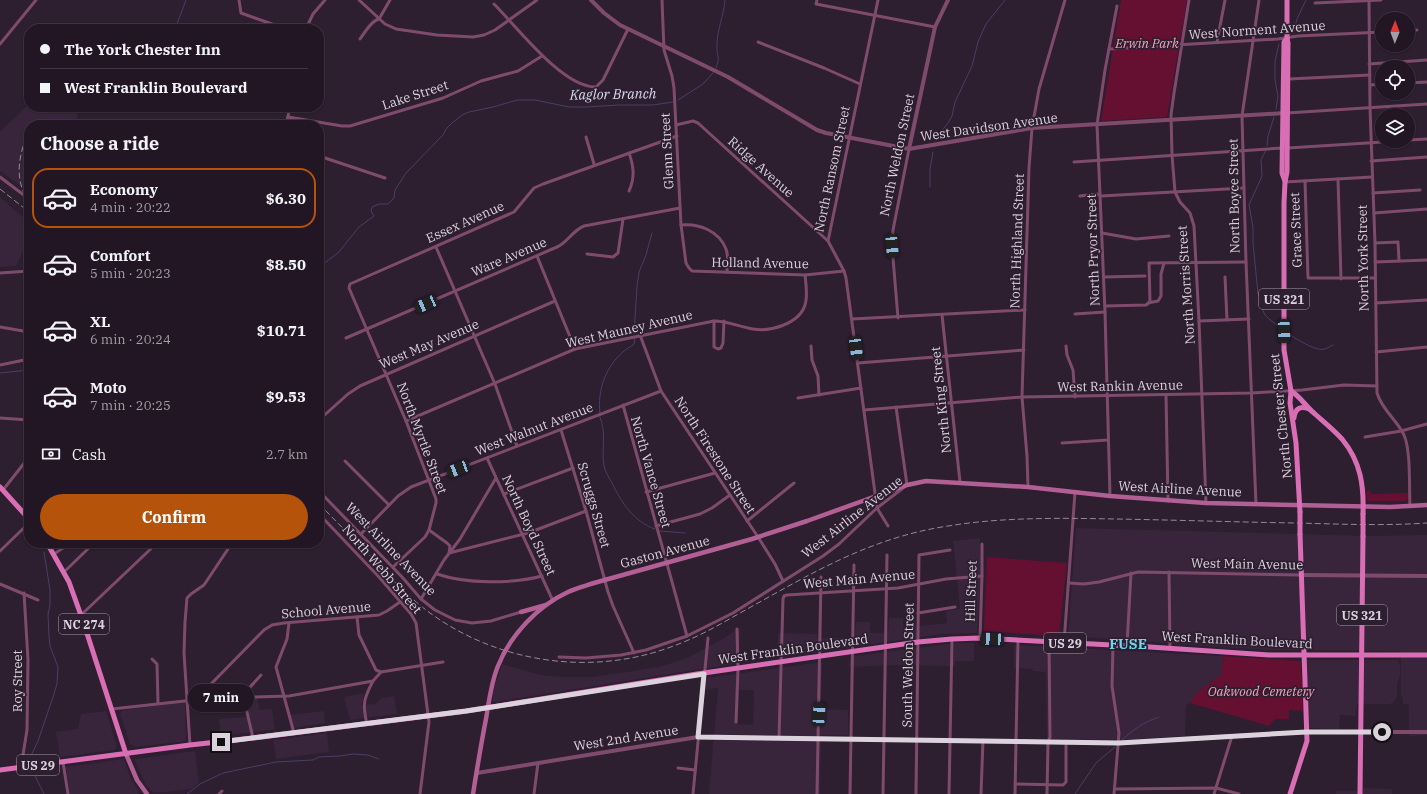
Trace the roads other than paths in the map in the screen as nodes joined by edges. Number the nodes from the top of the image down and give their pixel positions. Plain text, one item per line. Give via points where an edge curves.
1 (36, 0) edge
2 (239, 0) edge
3 (318, 0) edge
4 (359, 0) edge
5 (390, 0) edge
6 (537, 0) edge
7 (591, 0) edge
8 (662, 0) edge
9 (817, 0) edge
10 (878, 0) edge
11 (948, 0) edge
12 (1065, 0) edge
13 (1189, 0) edge
14 (1224, 0) edge
15 (1259, 0) edge
16 (1287, 0) edge
17 (1369, 0) edge
18 (1381, 0) edge
19 (324, 1) edge
20 (1315, 3) dead end
21 (494, 4) dead end
22 (1117, 6) dead end
23 (875, 15) junction
24 (379, 19) junction
25 (508, 19) junction
26 (272, 24) edge
27 (308, 24) edge
28 (935, 27) junction
29 (628, 29) junction
30 (1369, 33) junction
31 (1375, 33) edge
32 (1287, 38) junction
33 (360, 39) dead end
34 (1253, 40) junction
35 (758, 42) dead end
36 (1217, 42) junction
37 (0, 44) edge
38 (1182, 44) junction
39 (664, 46) junction
40 (1109, 49) junction
41 (542, 56) junction
42 (1427, 60) edge
43 (1369, 64) junction
44 (1370, 75) junction
45 (1289, 79) junction
46 (1427, 82) edge
47 (1415, 83) edge
48 (860, 84) junction
49 (1370, 85) junction
50 (1375, 85) edge
51 (1427, 104) edge
52 (1370, 108) junction
53 (289, 112) edge
54 (1285, 113) junction
55 (288, 116) junction
56 (1242, 116) junction
57 (287, 120) edge
58 (310, 120) edge
59 (1171, 120) junction
60 (324, 123) edge
61 (676, 125) junction
62 (1097, 125) junction
63 (1032, 128) junction
64 (677, 136) junction
65 (586, 137) dead end
66 (849, 138) junction
67 (1427, 139) edge
68 (1415, 140) edge
69 (1371, 143) junction
70 (1375, 143) edge
71 (1285, 148) junction
72 (909, 149) junction
73 (1243, 151) junction
74 (629, 153) junction
75 (1172, 155) junction
76 (1427, 157) edge
77 (324, 158) edge
78 (1100, 160) junction
79 (1371, 161) junction
80 (1074, 162) dead end
81 (594, 164) junction
82 (0, 177) edge
83 (1372, 177) junction
84 (384, 178) dead end
85 (1338, 179) junction
86 (1305, 181) junction
87 (1285, 182) junction
88 (1244, 188) junction
89 (1420, 190) dead end
90 (629, 191) dead end
91 (1174, 192) junction
92 (1373, 193) junction
93 (24, 195) edge
94 (1080, 196) dead end
95 (1101, 196) junction
96 (680, 208) junction
97 (1427, 209) edge
98 (1374, 212) junction
99 (623, 219) junction
100 (681, 225) junction
101 (1102, 233) junction
102 (1169, 236) dead end
103 (828, 241) junction
104 (1374, 243) junction
105 (436, 247) junction
106 (587, 254) dead end
107 (685, 255) joint
108 (537, 256) junction
109 (1399, 260) junction
110 (1427, 260) edge
111 (1164, 262) junction
112 (1196, 262) junction
113 (1246, 262) junction
114 (1375, 262) junction
115 (24, 271) edge
116 (844, 271) junction
117 (727, 272) junction
118 (0, 273) edge
119 (805, 275) junction
120 (1145, 276) dead end
121 (1104, 277) junction
122 (1225, 277) dead end
123 (1375, 278) junction
124 (1340, 279) junction
125 (349, 288) joint
126 (455, 291) junction
127 (1427, 300) edge
128 (555, 301) junction
129 (1147, 304) junction
130 (1376, 304) junction
131 (1105, 306) junction
132 (1025, 310) junction
133 (1105, 312) junction
134 (1075, 314) dead end
135 (942, 315) junction
136 (898, 318) junction
137 (1249, 319) junction
138 (852, 320) junction
139 (1227, 320) junction
140 (714, 321) junction
141 (724, 321) junction
142 (1199, 321) junction
143 (0, 327) edge
144 (367, 329) junction
145 (24, 331) edge
146 (474, 335) junction
147 (640, 335) junction
148 (346, 338) dead end
149 (811, 346) dead end
150 (1066, 346) dead end
151 (1427, 347) edge
152 (575, 348) junction
153 (1024, 350) junction
154 (1376, 352) junction
155 (946, 356) junction
156 (24, 360) edge
157 (858, 363) junction
158 (0, 365) edge
159 (386, 374) junction
160 (495, 384) junction
161 (1377, 386) junction
162 (861, 388) junction
163 (661, 391) junction
164 (1291, 391) junction
165 (1251, 393) junction
166 (820, 394) junction
167 (1202, 394) junction
168 (1166, 395) junction
169 (1108, 396) junction
170 (1022, 397) junction
171 (1075, 397) junction
172 (798, 398) dead end
173 (952, 402) junction
174 (622, 406) junction
175 (896, 407) junction
176 (1310, 409) junction
177 (864, 410) junction
178 (324, 416) edge
179 (0, 418) edge
180 (24, 420) edge
181 (406, 421) junction
182 (1294, 423) junction
183 (1427, 424) edge
184 (561, 430) junction
185 (1401, 431) junction
186 (1365, 437) dead end
187 (1108, 440) junction
188 (1062, 443) dead end
189 (518, 446) junction
190 (487, 458) junction
191 (345, 461) dead end
192 (24, 464) edge
193 (573, 468) junction
194 (715, 473) junction
195 (496, 478) junction
196 (429, 480) junction
197 (960, 482) junction
198 (794, 483) dead end
199 (907, 485) junction
200 (1028, 487) junction
201 (1, 488) edge
202 (646, 492) junction
203 (1075, 492) junction
204 (504, 494) junction
205 (324, 495) edge
206 (730, 495) junction
207 (876, 496) junction
208 (1110, 496) junction
209 (1168, 501) junction
210 (1206, 503) junction
211 (1256, 504) junction
212 (389, 505) junction
213 (1299, 505) junction
214 (1427, 505) edge
215 (1364, 506) junction
216 (1410, 506) junction
217 (877, 508) junction
218 (586, 511) junction
219 (24, 513) edge
220 (324, 519) edge
221 (747, 521) junction
222 (656, 526) junction
223 (888, 526) dead end
224 (24, 528) edge
225 (429, 530) junction
226 (361, 534) junction
227 (522, 535) junction
228 (758, 537) junction
229 (982, 544) dead end
230 (50, 548) edge
231 (62, 548) edge
232 (89, 548) edge
233 (152, 548) edge
234 (229, 548) edge
235 (950, 550) dead end
236 (0, 551) edge
237 (449, 553) junction
238 (54, 554) junction
239 (887, 555) dead end
240 (666, 563) junction
241 (854, 565) dead end
242 (393, 567) junction
243 (64, 572) junction
244 (1170, 572) junction
245 (1131, 573) junction
246 (437, 574) junction
247 (1301, 575) junction
248 (1362, 575) junction
249 (542, 576) junction
250 (982, 576) junction
251 (1427, 576) edge
252 (821, 577) dead end
253 (604, 580) junction
254 (783, 581) junction
255 (1069, 583) junction
256 (0, 584) edge
257 (919, 585) junction
258 (886, 589) junction
259 (853, 591) junction
260 (24, 593) junction
261 (821, 593) junction
262 (421, 599) junction
263 (38, 600) dead end
264 (400, 602) junction
265 (551, 602) junction
266 (955, 607) dead end
267 (526, 610) junction
268 (520, 612) junction
269 (918, 613) junction
270 (535, 614) junction
271 (81, 616) junction
272 (357, 617) junction
273 (529, 620) junction
274 (289, 622) junction
275 (737, 629) dead end
276 (687, 636) junction
277 (708, 638) dead end
278 (980, 638) junction
279 (952, 639) junction
280 (1018, 640) junction
281 (918, 642) junction
282 (1049, 642) junction
283 (1064, 642) junction
284 (1113, 645) junction
285 (1127, 646) junction
286 (885, 647) junction
287 (1170, 648) junction
288 (853, 652) junction
289 (634, 653) junction
290 (1304, 655) junction
291 (1361, 655) junction
292 (1427, 655) edge
293 (559, 657) dead end
294 (820, 657) junction
295 (152, 659) dead end
296 (443, 662) dead end
297 (782, 662) junction
298 (422, 666) junction
299 (738, 668) junction
300 (380, 672) junction
301 (704, 674) junction
302 (261, 675) dead end
303 (373, 681) junction
304 (283, 697) junction
305 (212, 698) junction
306 (243, 698) junction
307 (187, 700) junction
308 (158, 703) junction
309 (488, 708) junction
310 (111, 709) junction
311 (429, 716) junction
312 (736, 722) dead end
313 (367, 724) junction
314 (1306, 732) junction
315 (1360, 732) junction
316 (1427, 732) edge
317 (294, 733) junction
318 (1232, 736) junction
319 (698, 737) junction
320 (252, 738) junction
321 (779, 738) junction
322 (818, 738) junction
323 (851, 739) junction
324 (884, 739) junction
325 (917, 739) junction
326 (950, 740) junction
327 (983, 740) junction
328 (1015, 741) junction
329 (1048, 742) junction
330 (1066, 742) junction
331 (1119, 743) junction
332 (190, 745) junction
333 (126, 754) junction
334 (63, 762) junction
335 (538, 763) junction
336 (21, 767) junction
337 (678, 768) dead end
338 (0, 770) edge
339 (695, 770) junction
340 (477, 773) junction
341 (1015, 784) junction
342 (1047, 785) junction
343 (1216, 788) junction
344 (1114, 789) junction
345 (144, 793) edge
346 (68, 794) edge
347 (420, 794) edge
348 (473, 794) edge
349 (534, 794) edge
350 (693, 794) edge
351 (817, 794) edge
352 (850, 794) edge
353 (883, 794) edge
354 (916, 794) edge
355 (949, 794) edge
356 (981, 794) edge
357 (1015, 794) edge
358 (1046, 794) edge
359 (1114, 794) edge
360 (1214, 794) edge
361 (1239, 794) edge
362 (1290, 794) edge
363 (1360, 794) edge

1 - 37 street
2 - 26 street via 240,13
3 - 19 street
4 - 24 street
5 - 24 street
6 - 25 street
7 - 29 street, West Davidson Avenue via 604,13
8 - 39 street, Glenn Street
9 - 23 street via 816,4
10 - 23 street, North Ransom Street
11 - 28 street, North Weldon Street
12 - 63 street, North Highland Street via 1039,86
13 - 38 street
14 - 36 street
15 - 34 street, North Boyce Street
16 - 32 main road, North Chester Street / US 321
17 - 18 street
17 - 20 street
17 - 30 street, North York Street
19 - 27 street
21 - 25 street
22 - 40 street, North Pryor Street
23 - 28 street
23 - 48 street, North Ransom Street
24 - 25 street via 398,30 473,37 490,32
24 - 33 street via 376,19
25 - 41 street
28 - 72 street, North Weldon Street
29 - 39 street, West Davidson Avenue
29 - 41 street via 603,80 596,87 579,83
30 - 31 street, West Norment Avenue
30 - 32 street, West Norment Avenue
30 - 43 street, North York Street
32 - 34 street, West Norment Avenue
32 - 45 main road, North Chester Street / US 321
32 - 54 main road, North Chester Street / US 321 via 1284,42
34 - 36 street, West Norment Avenue
34 - 56 street, North Boyce Street
35 - 48 street
36 - 38 street, West Norment Avenue
38 - 40 street, West Norment Avenue
38 - 59 street
39 - 61 street, Glenn Street via 674,82
39 - 66 street, West Davidson Avenue via 728,77 817,130
40 - 62 street, North Pryor Street
41 - 60 street, Lake Street via 518,71 481,81 443,98 350,126
42 - 43 street
43 - 44 street, North York Street
44 - 45 street
44 - 49 street, North York Street
45 - 54 main road, North Chester Street / US 321
46 - 47 street
48 - 66 street, North Ransom Street
49 - 50 street
49 - 52 street, North York Street
51 - 52 street, West Davidson Avenue
52 - 54 street, West Davidson Avenue
52 - 69 street, North York Street
53 - 55 street
54 - 56 street, West Davidson Avenue
54 - 71 main road, North Chester Street / US 321
55 - 57 street
55 - 58 street, Lake Street
56 - 59 street, West Davidson Avenue
56 - 73 street, North Boyce Street
59 - 62 street, West Davidson Avenue
59 - 75 street
61 - 64 street, Glenn Street
61 - 103 street, Ridge Avenue via 693,121 698,123
62 - 63 street, West Davidson Avenue
62 - 78 street, North Pryor Street
63 - 72 street, West Davidson Avenue
63 - 132 street, North Highland Street
64 - 74 street, Essex Avenue
64 - 96 street, Glenn Street
65 - 81 street
66 - 72 street, West Davidson Avenue
66 - 103 street, North Ransom Street
67 - 68 street
69 - 70 street
69 - 71 street
69 - 79 street, North York Street
71 - 73 street
71 - 87 main road, North Chester Street / US 321 via 1282,173
72 - 136 street, North Weldon Street via 893,230
73 - 75 street
73 - 88 street, North Boyce Street
74 - 81 street, Essex Avenue
74 - 90 street via 634,177
75 - 78 street
75 - 91 street
76 - 79 street
77 - 84 street
78 - 80 street
78 - 95 street, North Pryor Street
79 - 83 street, North York Street
81 - 105 street, Essex Avenue via 534,188 514,212
82 - 93 street
83 - 85 street
83 - 92 street, North York Street
85 - 86 street
85 - 124 street
86 - 87 street
86 - 124 street, Grace Street via 1308,278
87 - 164 main road, North Chester Street / US 321 via 1284,350
88 - 91 street
88 - 113 street, North Boyce Street
89 - 92 street
91 - 95 street
91 - 112 street, North Morris Street via 1193,222
92 - 98 street, North York Street
94 - 95 street
95 - 101 street, North Pryor Street
96 - 99 street, Ware Avenue
96 - 100 street, Glenn Street
97 - 98 street
98 - 104 street, North York Street
99 - 106 street via 618,253 613,257
99 - 108 street, Ware Avenue via 578,228 562,245
100 - 107 street, Glenn Street
100 - 117 street via 700,225 721,241 728,260
101 - 102 street via 1136,239
101 - 121 street, North Pryor Street
103 - 116 street, North Ransom Street
104 - 109 street via 1398,242
104 - 114 street, North York Street
105 - 125 street, Essex Avenue via 354,281
105 - 126 street
107 - 117 street, Holland Avenue via 692,271
108 - 126 street, Ware Avenue
108 - 128 street
109 - 110 street
109 - 114 street
111 - 112 street
111 - 129 street via 1162,296 1158,301
111 - 129 street via 1149,263 1150,302
112 - 113 street
112 - 142 street, North Morris Street
113 - 137 street, North Boyce Street
114 - 123 street, North York Street
115 - 118 street
116 - 119 street, Holland Avenue
116 - 138 street, North Ransom Street
117 - 119 street, Holland Avenue
119 - 141 street, West Mauney Avenue via 805,305 800,314 789,322 761,330
120 - 121 street
121 - 131 street, North Pryor Street
122 - 139 street
123 - 124 street
123 - 130 street, North York Street
125 - 144 street, North Myrtle Street
126 - 144 street, Ware Avenue
126 - 146 street
127 - 130 street
128 - 146 street, West May Avenue
128 - 152 street
129 - 131 street
130 - 154 street, North York Street
131 - 133 street, North Pryor Street
132 - 135 street
132 - 153 street, North Highland Street
133 - 134 street
133 - 169 street, North Pryor Street
135 - 136 street
135 - 155 street, North King Street
136 - 138 street
137 - 139 street
137 - 165 street, North Boyce Street
138 - 157 street, North Ransom Street
139 - 142 street
140 - 141 street, West Mauney Avenue
140 - 141 street via 714,347 718,349 723,343
140 - 147 street, West Mauney Avenue
142 - 167 street, North Morris Street
143 - 145 street
144 - 148 street, Ware Avenue
144 - 159 street, North Myrtle Street
146 - 159 street, West May Avenue
146 - 160 street
147 - 152 street, West Mauney Avenue
147 - 163 street, North Firestone Street
149 - 166 street
150 - 171 street via 1073,370
151 - 154 street
152 - 160 street, West Mauney Avenue
153 - 155 street
153 - 170 street, North Highland Street
154 - 161 street, North York Street
155 - 157 street
155 - 173 street, North King Street
156 - 158 street
157 - 162 street, North Ransom Street
159 - 178 street, West May Avenue via 348,394
159 - 181 street, North Myrtle Street
160 - 181 street, West Mauney Avenue
160 - 189 street
161 - 164 street, West Rankin Avenue via 1344,385
161 - 185 street, North York Street via 1380,402
162 - 166 street
162 - 177 street, North Ransom Street
163 - 174 street, West Walnut Avenue
163 - 194 street, North Firestone Street
164 - 165 street, West Rankin Avenue
164 - 176 main road, US 321
164 - 182 main road, North Chester Street / US 321 via 1289,398
165 - 167 street, West Rankin Avenue
165 - 211 street, North Boyce Street
166 - 172 street
167 - 168 street, West Rankin Avenue
167 - 210 street, North Morris Street
168 - 169 street, West Rankin Avenue
168 - 209 street
169 - 171 street, West Rankin Avenue
169 - 187 street, North Pryor Street
170 - 171 street, West Rankin Avenue
170 - 173 street, West Rankin Avenue
170 - 200 street, North Highland Street
173 - 175 street, West Rankin Avenue
173 - 197 street, North King Street
174 - 184 street, West Walnut Avenue
174 - 202 street, North Vance Street
175 - 177 street, West Rankin Avenue
175 - 199 street
176 - 182 main road via 1297,409
176 - 215 main road, US 321 via 1342,439 1354,457 1363,484
177 - 207 street, North Ransom Street
179 - 180 street
181 - 196 street, North Myrtle Street
182 - 213 main road, North Chester Street / US 321
183 - 185 street
184 - 189 street, West Walnut Avenue
184 - 193 street, Scruggs Street
185 - 186 street
185 - 216 street, North York Street via 1408,448
187 - 188 street
187 - 208 street, North Pryor Street
189 - 190 street, West Walnut Avenue
190 - 195 street, North Boyd Street
190 - 196 street, West Walnut Avenue
191 - 212 street
192 - 201 street
193 - 204 street
193 - 218 street, Scruggs Street
194 - 202 street
194 - 206 street, North Firestone Street
195 - 204 street, North Boyd Street
195 - 237 street
196 - 212 street, West Walnut Avenue via 407,489
196 - 225 street, North Myrtle Street via 436,503
197 - 199 main road, West Airline Avenue via 931,480
197 - 200 main road, West Airline Avenue
198 - 221 street
199 - 207 main road, Gaston Avenue
199 - 217 street, West Airline Avenue
200 - 203 main road, West Airline Avenue
201 - 219 main road
202 - 222 street, North Vance Street
203 - 208 main road, West Airline Avenue
203 - 255 street
204 - 227 street, North Boyd Street
205 - 226 street, West Airline Avenue
206 - 221 street, North Firestone Street
206 - 222 street via 700,514
207 - 217 street, North Ransom Street
207 - 228 main road, Gaston Avenue
208 - 209 main road, West Airline Avenue
209 - 210 main road, West Airline Avenue
210 - 211 main road, West Airline Avenue
211 - 213 main road, West Airline Avenue
212 - 226 street, West Walnut Avenue
213 - 215 main road, West Airline Avenue
213 - 247 main road, North Chester Street / US 321, bridge
214 - 216 main road, West Airline Avenue
215 - 216 main road, West Airline Avenue
215 - 248 main road, US 321, bridge
217 - 223 street, North Ransom Street
217 - 254 street, West Airline Avenue via 839,544
218 - 227 street
218 - 253 street, Scruggs Street
220 - 264 street, North Webb Street
221 - 228 street, North Firestone Street
222 - 240 street, North Vance Street
224 - 236 street
225 - 237 street via 448,543
225 - 242 street via 420,543
226 - 242 street, West Airline Avenue
227 - 237 street
227 - 249 street, North Boyd Street
228 - 240 main road, Gaston Avenue
228 - 254 street, North Firestone Street
229 - 250 street, Hill Street
230 - 238 main road, NC 274
231 - 238 street
232 - 243 street
233 - 271 street
234 - 307 street via 204,585 187,598 184,638
235 - 257 street via 919,555
237 - 246 street
238 - 243 main road, NC 274
239 - 258 street
240 - 253 main road, Gaston Avenue
240 - 276 street, North Vance Street
241 - 259 street
242 - 262 street, West Airline Avenue
243 - 271 main road, NC 274
244 - 245 street, West Main Avenue
244 - 247 street, West Main Avenue
244 - 287 street
245 - 255 street, West Main Avenue via 1099,582
245 - 285 street
246 - 249 street via 489,581
246 - 262 street
247 - 248 street, West Main Avenue
247 - 290 main road, US 321
248 - 251 street, West Main Avenue
248 - 291 main road, US 321
249 - 265 street, North Boyd Street
250 - 257 street, West Main Avenue via 946,579
250 - 278 street, Hill Street
252 - 261 street
253 - 265 main road, Gaston Avenue via 569,592
253 - 289 street, Scruggs Street
254 - 276 street, West Airline Avenue via 733,613
255 - 283 street
256 - 260 street
257 - 258 street, West Main Avenue
257 - 269 street, South Weldon Street
258 - 259 street, West Main Avenue
258 - 286 street
259 - 261 street, West Main Avenue
259 - 288 street
260 - 263 street
260 - 336 street, Roy Street via 28,660 27,730
261 - 294 street
261 - 297 street, West Main Avenue via 784,596
262 - 268 street, West Airline Avenue via 444,615 468,623 491,621
264 - 272 street, School Avenue via 379,615
264 - 298 street, North Webb Street via 416,623
265 - 267 main road
265 - 270 main road, Gaston Avenue
266 - 269 street
267 - 268 main road
267 - 270 main road
268 - 273 main road via 527,614
269 - 281 street, South Weldon Street
270 - 273 main road, Gaston Avenue
271 - 310 main road, NC 274
272 - 274 street, School Avenue
272 - 300 street via 359,635 376,670
273 - 309 main road, Gaston Avenue via 498,666
274 - 304 street via 287,639 276,663
274 - 305 street, School Avenue via 273,625 264,630 212,683
275 - 299 street
276 - 289 street, West Airline Avenue
277 - 301 street
278 - 279 main road, West Franklin Boulevard / US 29
278 - 280 main road, West Franklin Boulevard / US 29
279 - 281 main road, West Franklin Boulevard / US 29
279 - 326 street
280 - 282 main road, West Franklin Boulevard / US 29
280 - 328 street
281 - 286 main road, West Franklin Boulevard / US 29
281 - 325 street, South Weldon Street
282 - 283 main road, West Franklin Boulevard / US 29
282 - 329 street
283 - 284 main road, West Franklin Boulevard / US 29
284 - 285 main road, West Franklin Boulevard / US 29
284 - 331 street via 1112,686
285 - 287 main road, West Franklin Boulevard / US 29
286 - 288 main road, West Franklin Boulevard / US 29
286 - 324 street
287 - 290 main road, West Franklin Boulevard / US 29
288 - 294 main road, West Franklin Boulevard / US 29
288 - 323 street
289 - 293 street, West Airline Avenue via 602,658
290 - 291 main road, West Franklin Boulevard / US 29
290 - 314 main road, US 321
291 - 292 main road, West Franklin Boulevard / US 29
291 - 315 main road, US 321
294 - 297 main road, West Franklin Boulevard / US 29
294 - 322 street
295 - 308 street via 157,664
296 - 298 street
297 - 299 main road, West Franklin Boulevard / US 29
297 - 321 street
298 - 300 street
298 - 311 street, North Webb Street
299 - 301 main road, West Franklin Boulevard / US 29
299 - 312 street
300 - 303 street
301 - 309 main road, West Franklin Boulevard / US 29
301 - 319 street
302 - 306 street via 244,693
303 - 304 street
303 - 313 street via 364,702
304 - 306 street
304 - 317 street
305 - 306 street
305 - 307 street
306 - 320 street
307 - 308 street
307 - 332 street
308 - 310 street
309 - 311 main road, West Franklin Boulevard / US 29
309 - 340 main road, Gaston Avenue
310 - 333 main road, NC 274
311 - 313 main road, West Franklin Boulevard / US 29
311 - 347 street, North Webb Street
313 - 317 main road, West Franklin Boulevard / US 29
314 - 315 street, West 2nd Avenue
314 - 318 street, West 2nd Avenue
314 - 362 main road, US 321 via 1306,747
315 - 316 street, West 2nd Avenue
315 - 363 main road, US 321
317 - 320 main road, West Franklin Boulevard / US 29
318 - 331 street, West 2nd Avenue
318 - 343 street
319 - 321 street, West 2nd Avenue
319 - 335 street, West 2nd Avenue
319 - 339 street
320 - 332 main road, West Franklin Boulevard / US 29
321 - 322 street, West 2nd Avenue
322 - 323 street, West 2nd Avenue
322 - 351 street
323 - 324 street, West 2nd Avenue
323 - 352 street
324 - 325 street, West 2nd Avenue
324 - 353 street
325 - 326 street, West 2nd Avenue
325 - 354 street, South Weldon Street
326 - 327 street, West 2nd Avenue
326 - 355 street
327 - 328 street, West 2nd Avenue
327 - 356 street
328 - 329 street, West 2nd Avenue
328 - 341 street
329 - 330 street, West 2nd Avenue
329 - 342 street
330 - 331 street, West 2nd Avenue
330 - 342 street via 1066,782 1063,785
331 - 344 street
332 - 333 main road, West Franklin Boulevard / US 29
333 - 334 main road, West Franklin Boulevard / US 29
333 - 345 main road
334 - 336 main road, West Franklin Boulevard / US 29
334 - 346 street
335 - 340 street, West 2nd Avenue
335 - 349 street
336 - 338 main road, West Franklin Boulevard / US 29
337 - 339 street
339 - 350 street
340 - 348 main road, Gaston Avenue
341 - 342 street
341 - 357 street
342 - 358 street
343 - 344 street
343 - 360 street
343 - 361 street
344 - 359 street

